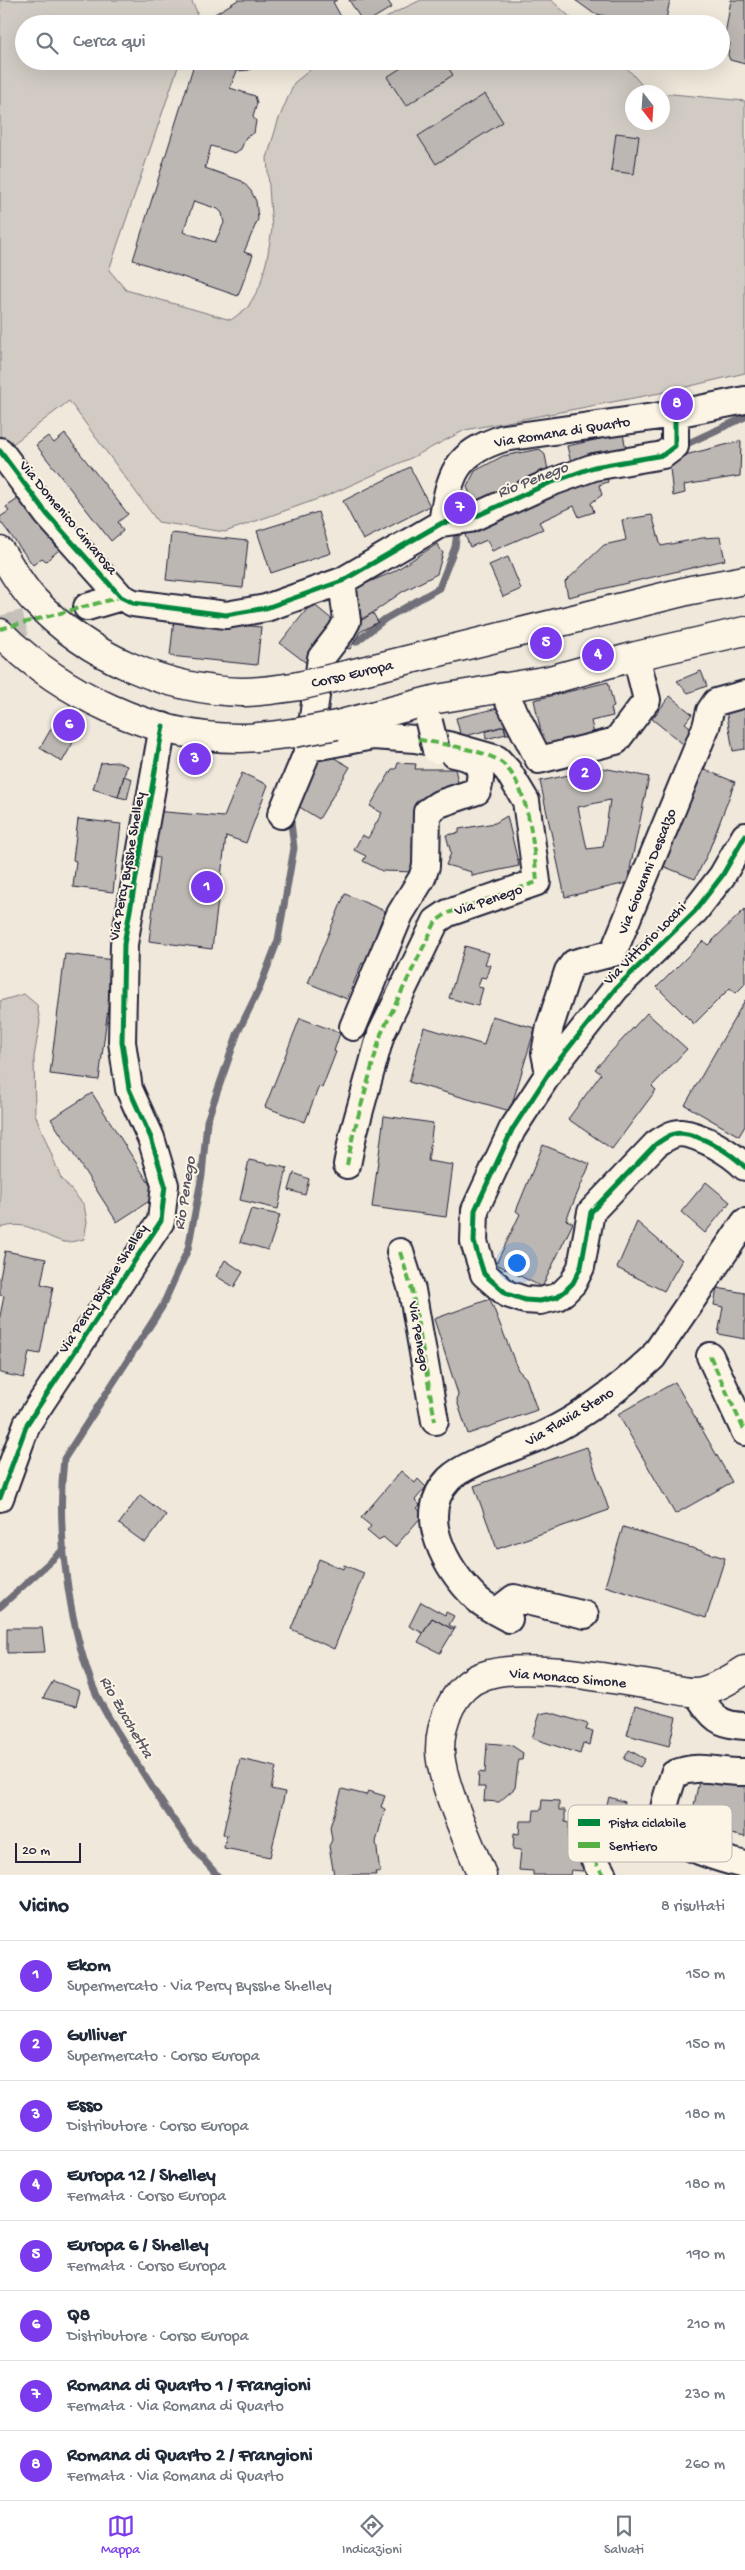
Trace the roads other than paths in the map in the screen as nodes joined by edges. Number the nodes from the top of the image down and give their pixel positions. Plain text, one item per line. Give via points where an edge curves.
1 (745, 400) edge
2 (675, 414) junction
3 (0, 452) edge
4 (442, 523) junction
5 (0, 551) edge
6 (342, 580) junction
7 (745, 580) edge
8 (121, 597) junction
9 (87, 607) tunnel mouth
10 (745, 631) edge
11 (0, 634) edge
12 (636, 656) junction
13 (501, 686) junction
14 (745, 694) edge
15 (163, 726) junction
16 (425, 728) junction
17 (302, 740) junction
18 (281, 815) dead end
19 (745, 836) edge
20 (354, 1027) dead end
21 (544, 1081) junction
22 (742, 1156) edge
23 (347, 1165) dead end
24 (745, 1222) edge
25 (400, 1252) dead end
26 (710, 1356) dead end
27 (435, 1421) dead end
28 (745, 1432) edge
29 (0, 1498) edge
30 (585, 1615) dead end
31 (745, 1670) edge
32 (696, 1692) junction
33 (745, 1726) edge
34 (745, 1772) edge
35 (665, 1805) edge
36 (732, 1861) edge
37 (745, 1865) edge
38 (482, 1875) edge

1 - 2 street, Via Romana di Quarto
2 - 4 street via 675,446 663,455 594,467 470,518
2 - 4 street, Via Romana di Quarto via 504,438 479,446 465,458 448,484
3 - 8 street, Via Domenico Cimarosa via 47,514
4 - 6 street
5 - 7 main road, Corso Europa, bridge via 34,600 98,652 170,681 242,692 299,686 691,590
6 - 8 street via 266,608 226,615 133,603
6 - 17 street via 347,621 321,658
8 - 9 street
10 - 12 main road
11 - 15 main road via 54,679 110,710
12 - 13 main road via 550,680
12 - 13 street via 647,700 616,741 539,760
13 - 16 main road
14 - 21 street, Via Giovanni Descalzo via 716,702 710,711 613,953 574,963 569,970 550,1026 544,1053
15 - 17 main road via 240,738
15 - 29 street, Via Percy Bysshe Shelley via 124,944 122,1042 129,1089 151,1138 166,1185 161,1221 28,1424
16 - 17 street, Via Penego via 373,736
16 - 17 main road, bridge via 337,724
16 - 20 street via 471,757 479,768 479,787 472,794 439,804 427,812 426,866 422,878 400,914
16 - 23 street, Via Penego via 448,745 497,759 508,771 526,801 537,882 448,913 436,921 381,1034 352,1135
17 - 18 street
19 - 21 street, Via Vittorio Locchi via 722,876 695,912 616,988
21 - 22 street via 512,1130 482,1191 473,1226 477,1255 484,1274 507,1294 540,1302 556,1297 573,1283 581,1267 591,1212 668,1135 681,1133 692,1136
24 - 30 street, Via Flavia Steno via 653,1357 636,1373 608,1395 548,1432 458,1472 438,1495 434,1516 442,1550 453,1571 478,1600 503,1616 514,1598
25 - 27 street, Via Penego via 412,1290
26 - 28 street
31 - 32 main road, Via Monaco Simone via 727,1681
32 - 33 street via 719,1721 728,1726
32 - 38 main road, Via Monaco Simone via 588,1676 515,1670 482,1676 462,1690 446,1714 440,1750 448,1785
34 - 35 street via 703,1767 674,1774
36 - 37 street

